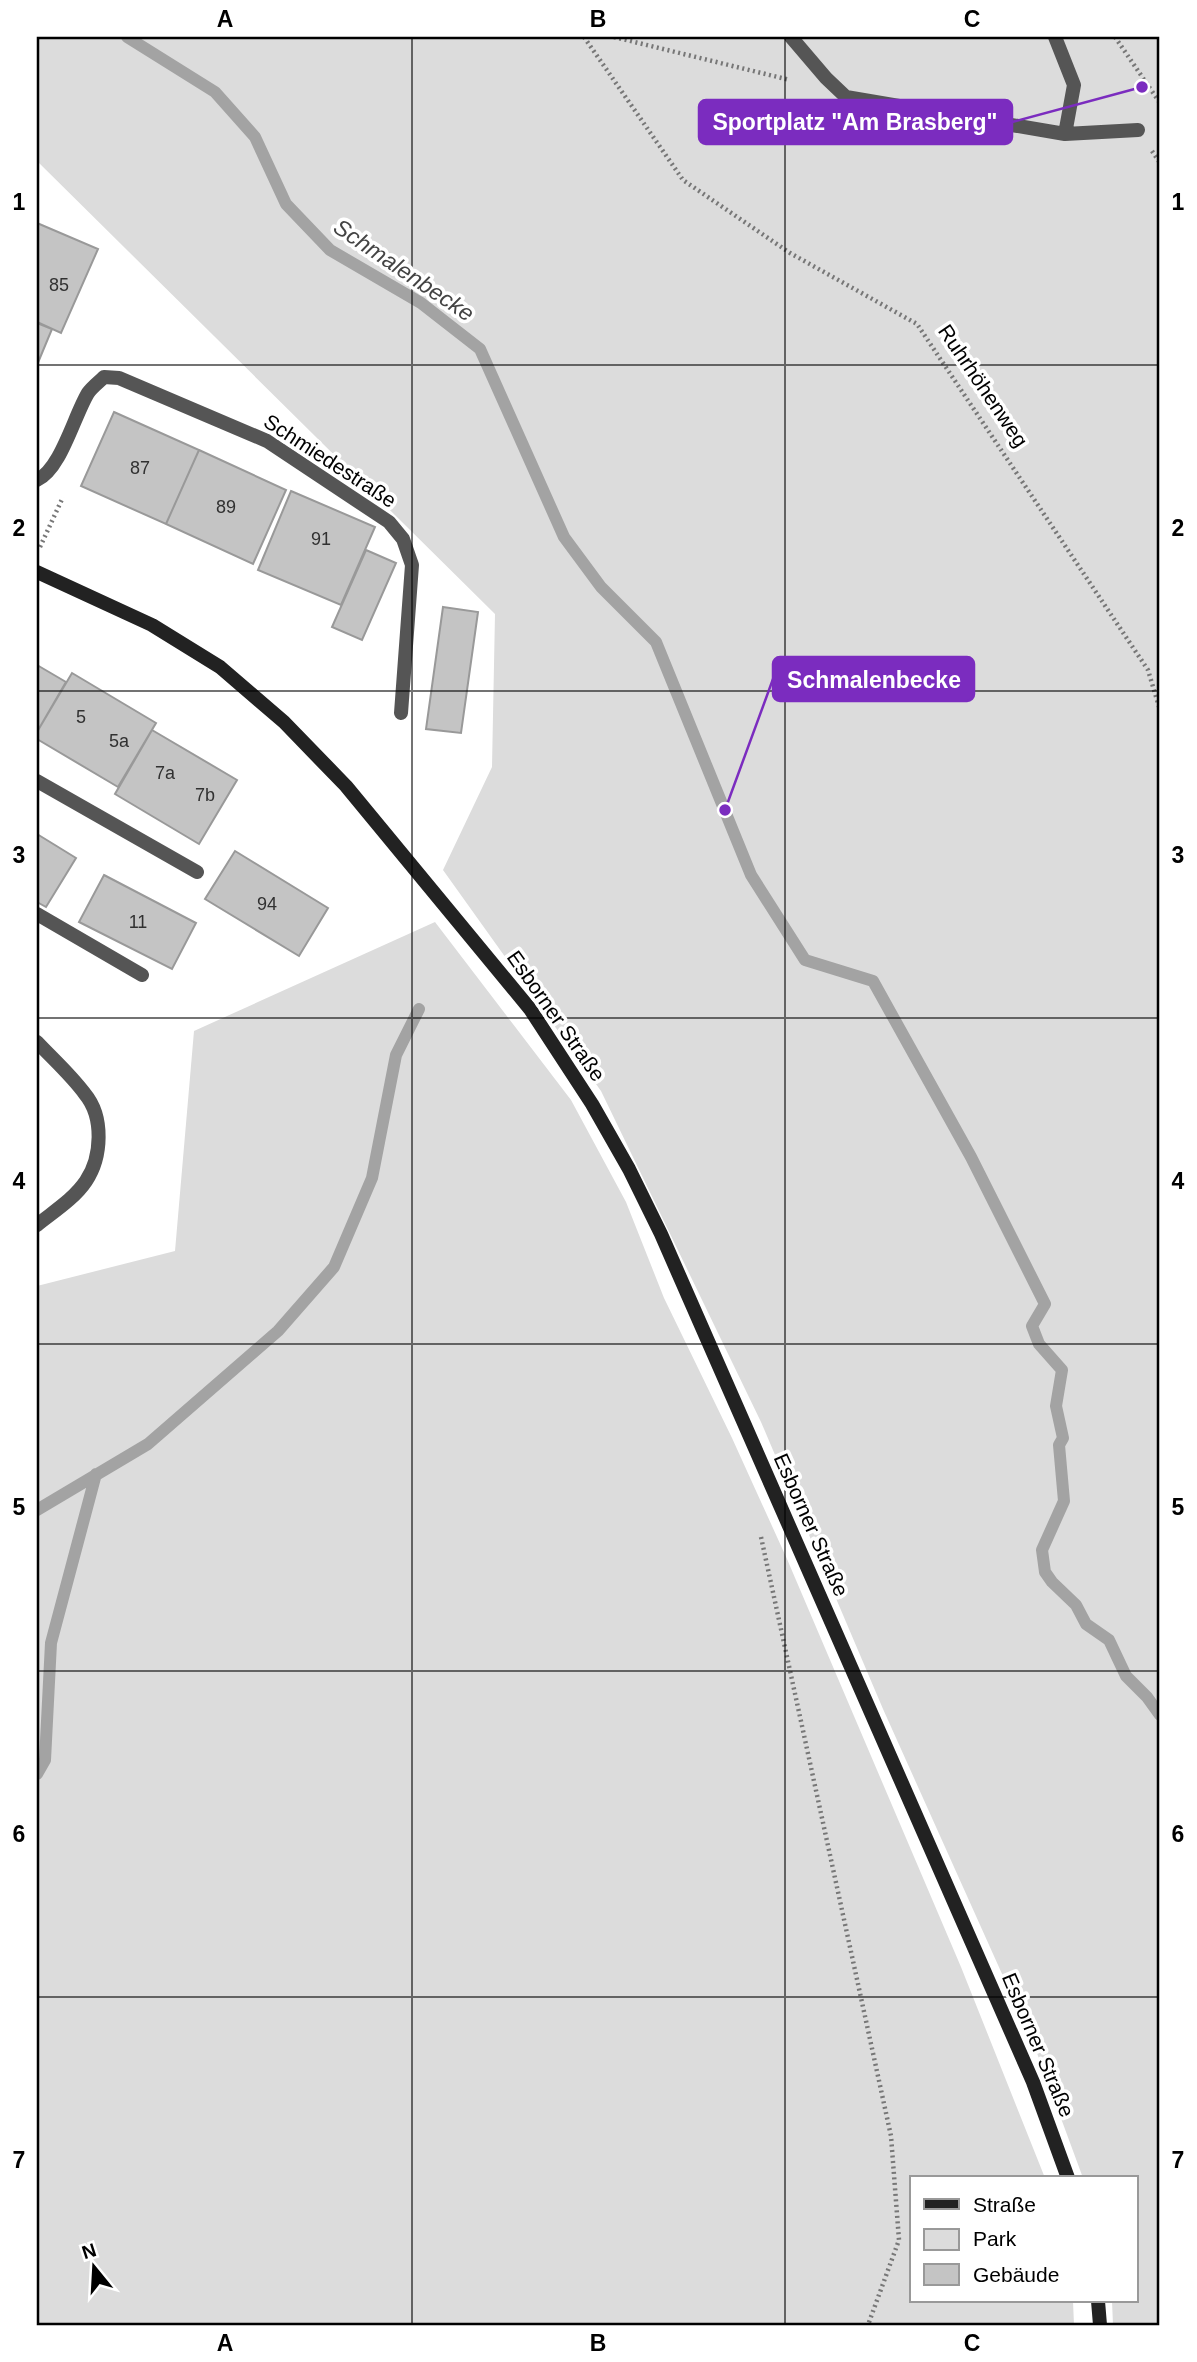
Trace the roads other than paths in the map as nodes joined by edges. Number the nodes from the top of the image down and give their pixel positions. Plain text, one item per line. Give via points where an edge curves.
1 (791, 37) edge
2 (1055, 37) edge
3 (1138, 130) dead end
4 (1065, 134) junction
5 (37, 480) edge
6 (37, 572) edge
7 (401, 713) dead end
8 (37, 780) edge
9 (197, 872) dead end
10 (37, 914) edge
11 (142, 975) dead end
12 (37, 1042) edge
13 (37, 1225) edge
14 (1067, 2176) edge
15 (1098, 2302) edge
16 (1100, 2325) edge

1 - 4 street via 846,97
2 - 4 street via 1074,85
3 - 4 street
5 - 7 street, Schmiedestraße via 54,463 89,391 104,377 119,378 267,441 389,522 403,539 412,565
6 - 14 main road, Esborner Straße via 152,625 220,667 284,722 346,786 458,920 563,1058 629,1169 661,1234 1033,2082
8 - 9 street
10 - 11 street
12 - 13 street via 88,1096 99,1126 97,1152 86,1181
15 - 16 main road

